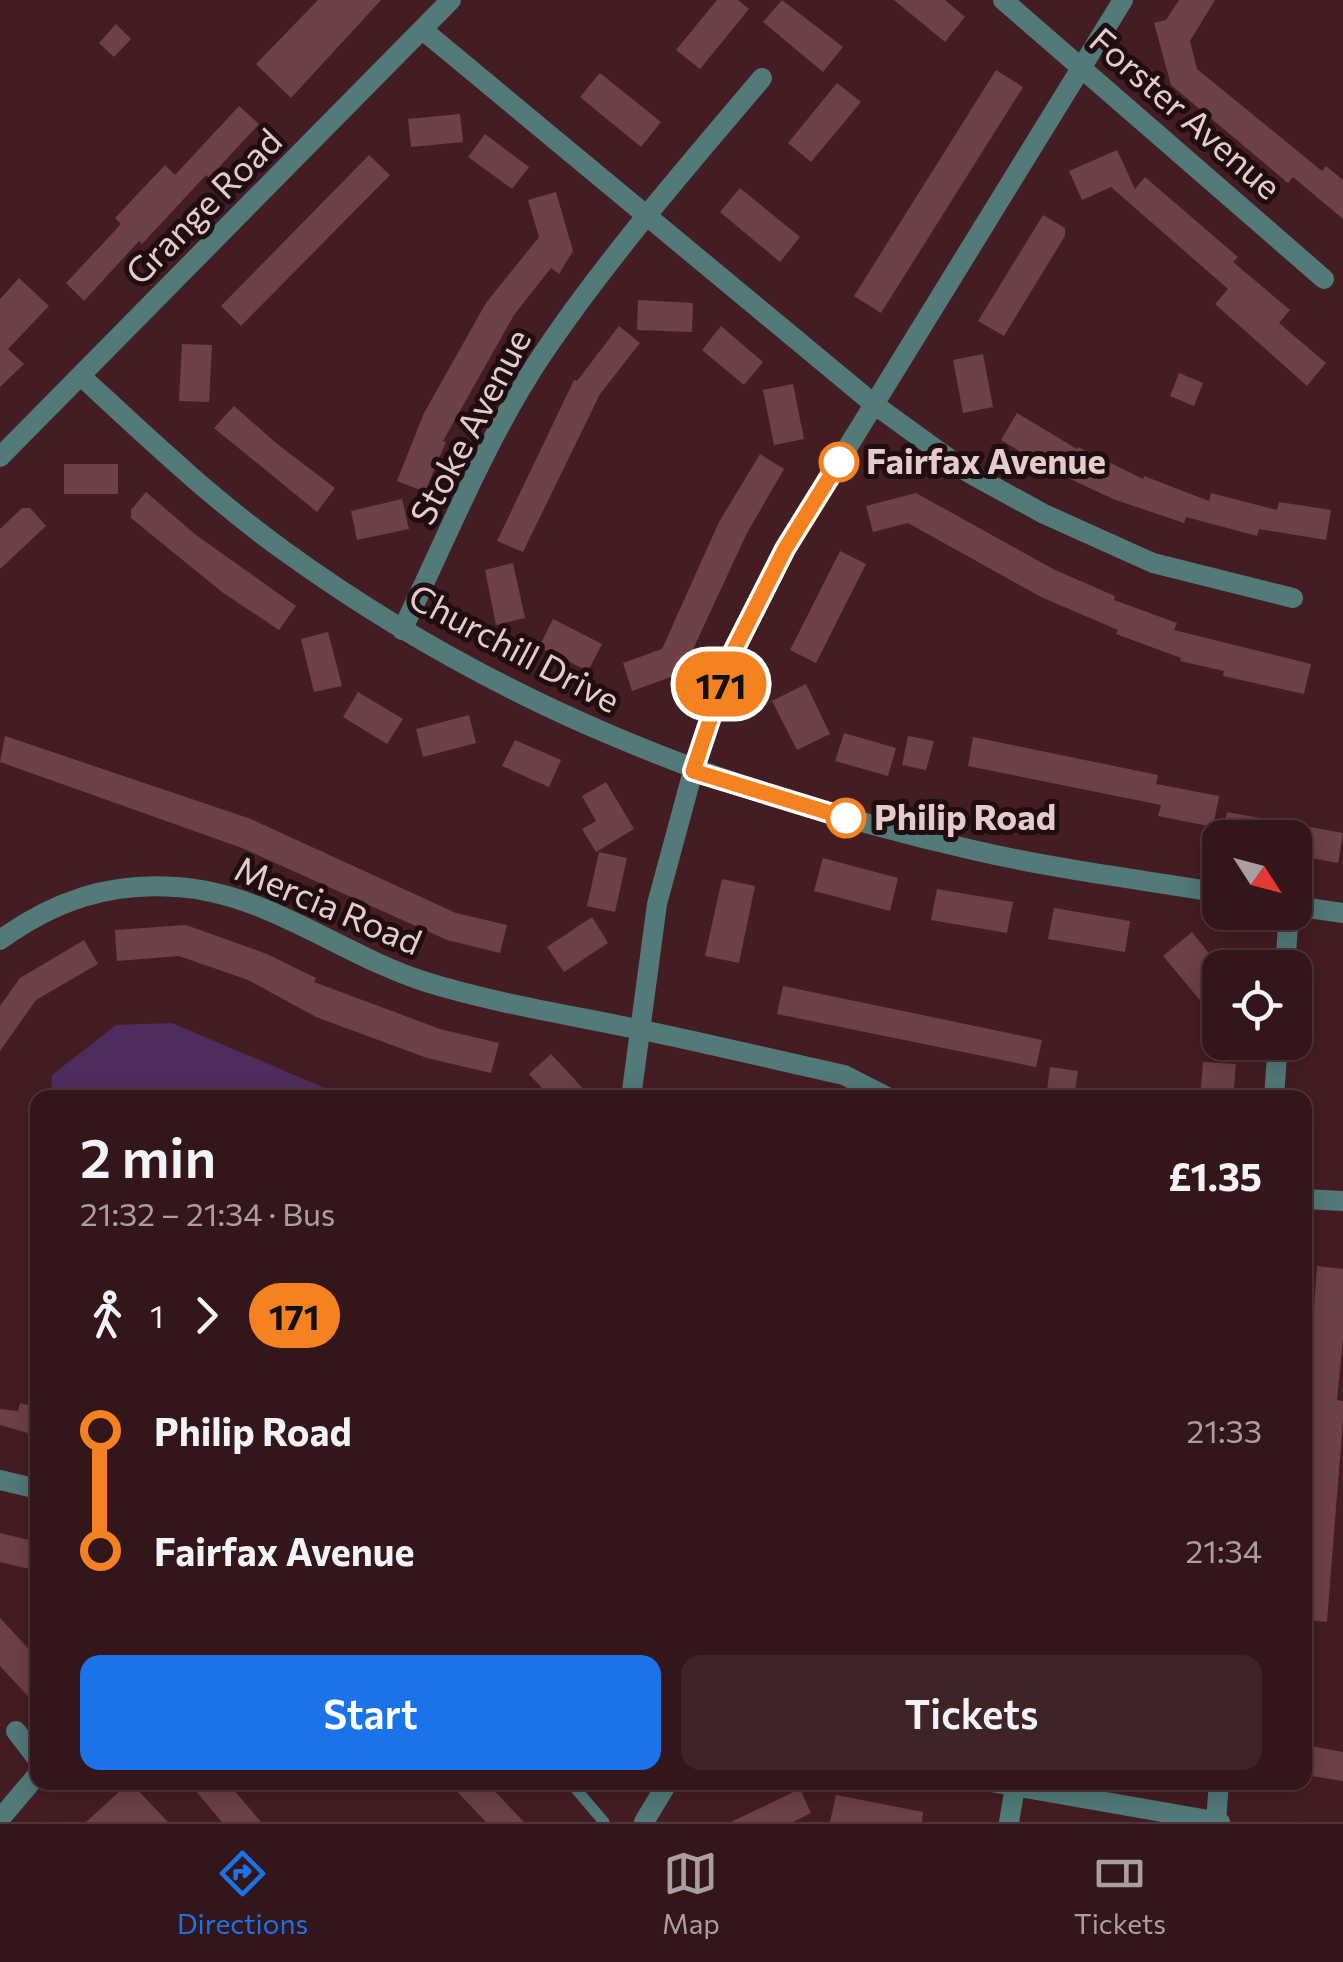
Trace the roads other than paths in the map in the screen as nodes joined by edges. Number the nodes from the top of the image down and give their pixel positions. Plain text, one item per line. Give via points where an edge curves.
1 (451, 0) edge
2 (1003, 0) edge
3 (1122, 0) edge
4 (424, 31) junction
5 (1080, 66) junction
6 (762, 78) dead end
7 (648, 215) junction
8 (1324, 278) dead end
9 (82, 377) junction
10 (875, 405) junction
11 (0, 457) edge
12 (1293, 598) dead end
13 (402, 630) junction
14 (693, 771) junction
15 (1202, 890) edge
16 (1312, 908) edge
17 (1343, 913) edge
18 (0, 940) edge
19 (638, 1029) junction
20 (1277, 1060) edge
21 (632, 1090) edge
22 (873, 1090) edge
23 (1275, 1090) edge
24 (1312, 1200) edge
25 (1343, 1201) edge
26 (0, 1480) edge
27 (30, 1487) edge
28 (16, 1731) dead end
29 (30, 1749) edge
30 (30, 1783) edge
31 (577, 1790) edge
32 (663, 1790) edge
33 (1015, 1790) edge
34 (1032, 1790) edge
35 (1219, 1790) edge
36 (0, 1819) edge
37 (604, 1822) edge
38 (644, 1822) edge
39 (1010, 1822) edge
40 (1218, 1822) edge

1 - 4 street, Grange Road
2 - 5 street, Forster Avenue
3 - 5 street
4 - 7 street
4 - 9 street, Grange Road
5 - 8 street, Forster Avenue
5 - 10 street
6 - 7 street, Stoke Avenue
7 - 10 street
7 - 13 street, Stoke Avenue via 543,353
9 - 11 street, Grange Road
9 - 13 street, Churchill Drive via 268,539
10 - 12 street via 969,473 1044,514 1153,563
10 - 14 street via 785,549 732,654
13 - 14 street, Churchill Drive via 562,716
14 - 15 street, Churchill Drive via 977,851
14 - 19 street via 657,904
16 - 17 street
18 - 19 street, Mercia Road via 46,910 93,892 196,889 256,906 417,979
19 - 21 street
19 - 22 street, Mercia Road via 844,1075
20 - 23 street
24 - 25 street
26 - 27 street
28 - 29 street
30 - 36 street
31 - 37 lane
32 - 38 street
33 - 39 street
34 - 40 street
35 - 40 street

